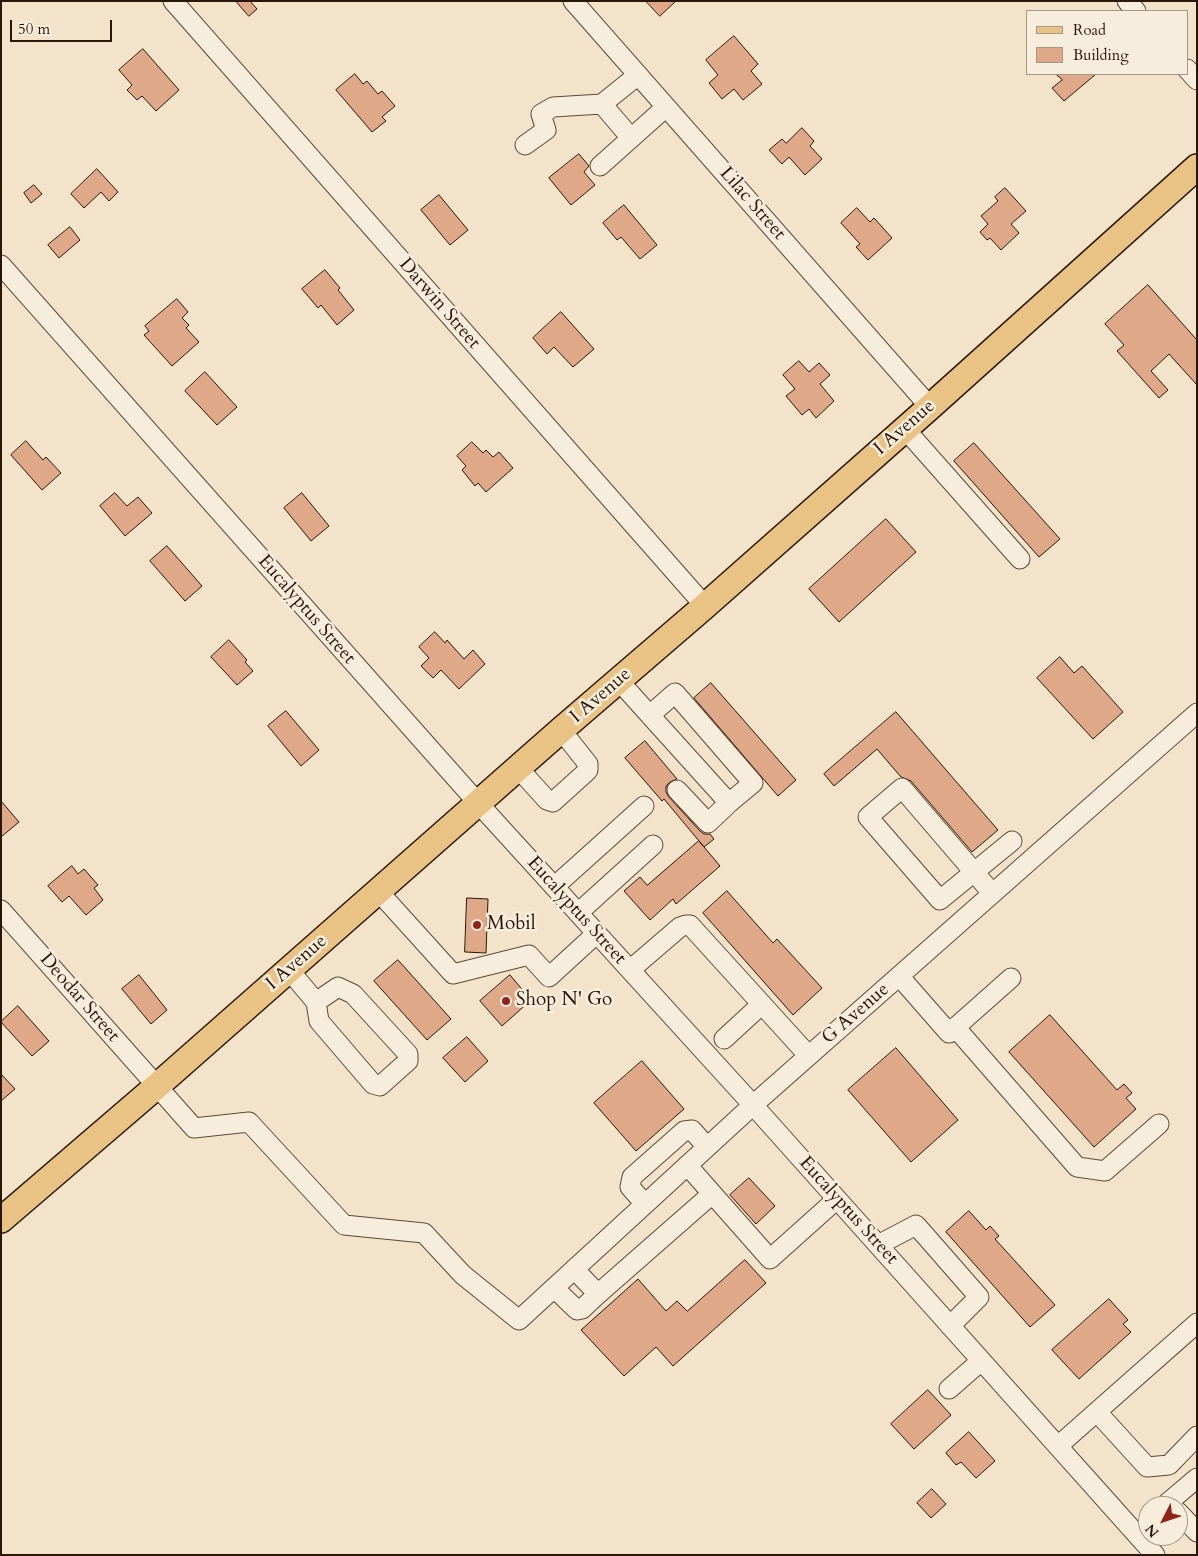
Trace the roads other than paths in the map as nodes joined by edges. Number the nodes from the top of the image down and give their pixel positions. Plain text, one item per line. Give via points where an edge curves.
1 (173, 1) edge
2 (573, 1) edge
3 (1188, 69) edge
4 (638, 75) junction
5 (1197, 80) edge
6 (602, 104) junction
7 (666, 107) junction
8 (631, 138) junction
9 (526, 145) dead end
10 (600, 166) dead end
11 (1197, 166) edge
12 (1, 265) edge
13 (930, 407) junction
14 (905, 429) junction
15 (1020, 559) dead end
16 (705, 606) junction
17 (619, 680) junction
18 (650, 715) junction
19 (1193, 723) edge
20 (561, 730) junction
21 (518, 768) junction
22 (677, 790) dead end
23 (478, 803) junction
24 (729, 803) junction
25 (644, 806) dead end
26 (1012, 841) dead end
27 (653, 845) dead end
28 (974, 872) junction
29 (554, 887) junction
30 (378, 891) junction
31 (992, 894) junction
32 (1, 910) edge
33 (578, 913) junction
34 (596, 934) junction
35 (289, 970) junction
36 (630, 970) junction
37 (899, 976) junction
38 (1011, 978) dead end
39 (316, 1002) junction
40 (762, 1004) junction
41 (955, 1027) junction
42 (724, 1039) dead end
43 (808, 1055) junction
44 (157, 1086) junction
45 (753, 1104) junction
46 (1159, 1124) dead end
47 (707, 1146) junction
48 (686, 1165) junction
49 (712, 1194) junction
50 (837, 1199) junction
51 (645, 1204) junction
52 (1, 1220) edge
53 (878, 1245) junction
54 (574, 1269) junction
55 (554, 1288) junction
56 (598, 1294) junction
57 (519, 1320) joint
58 (1197, 1323) edge
59 (950, 1326) junction
60 (981, 1360) junction
61 (949, 1388) dead end
62 (1097, 1412) junction
63 (1197, 1436) edge
64 (1058, 1446) junction
65 (1197, 1478) edge
66 (1180, 1496) edge
67 (1138, 1523) edge
68 (1188, 1523) edge
69 (1197, 1532) edge

1 - 16 street, Darwin Street
2 - 4 street, Lilac Street
3 - 5 street
4 - 6 street
4 - 7 street, Lilac Street
6 - 8 street
6 - 9 street via 553,107 541,114 546,130
7 - 8 street
7 - 13 street, Lilac Street
8 - 10 street
11 - 13 main road, I Avenue
12 - 23 street, Eucalyptus Street
13 - 14 main road, I Avenue
14 - 15 street
14 - 16 main road, I Avenue
16 - 17 main road, I Avenue
17 - 18 street
17 - 20 main road, I Avenue
18 - 24 street
18 - 24 street via 676,694 753,783
19 - 31 street, G Avenue
20 - 21 main road, I Avenue
20 - 21 street via 588,764 588,770 577,781 553,802 547,800
21 - 23 main road, I Avenue
22 - 24 street via 708,824
23 - 29 street, Eucalyptus Street
23 - 30 main road, I Avenue
25 - 29 street
26 - 28 street
27 - 33 street
28 - 28 street via 902,788 868,817 940,900
28 - 31 street
29 - 33 street, Eucalyptus Street
30 - 34 street via 453,974 529,955 550,977
30 - 35 main road, I Avenue
31 - 37 street, G Avenue
32 - 44 street, Deodar Street
33 - 34 street, Eucalyptus Street
34 - 36 street, Eucalyptus Street
35 - 39 street
35 - 44 main road, I Avenue
36 - 40 street via 680,927 690,925
36 - 45 street, Eucalyptus Street
37 - 41 street via 949,1033
37 - 43 street, G Avenue
38 - 41 street
39 - 39 street via 319,1021 373,1084 380,1086 408,1061 408,1054 353,994 338,987
40 - 42 street
40 - 43 street
41 - 46 street via 1077,1167 1106,1172
43 - 45 street, G Avenue
44 - 52 main road, I Avenue
44 - 57 street, Deodar Street via 194,1128 249,1122 344,1225 424,1233 464,1275
45 - 47 street, G Avenue
45 - 50 street, Eucalyptus Street
47 - 48 street, G Avenue
47 - 51 street via 692,1130 684,1131 632,1177 630,1186
48 - 49 street
48 - 51 street, G Avenue
49 - 50 street via 770,1259
49 - 56 street
50 - 53 street, Eucalyptus Street
51 - 54 street, G Avenue
53 - 59 street, Eucalyptus Street
53 - 59 street via 916,1225 967,1282 979,1297
54 - 55 street, G Avenue
54 - 56 street
55 - 56 street via 576,1310 582,1309
55 - 57 street, G Avenue
58 - 62 street
59 - 60 street, Eucalyptus Street
60 - 61 street
60 - 64 street, Eucalyptus Street
62 - 63 street via 1147,1467 1169,1465
62 - 64 street
64 - 67 street, Eucalyptus Street
65 - 66 street
68 - 69 street

